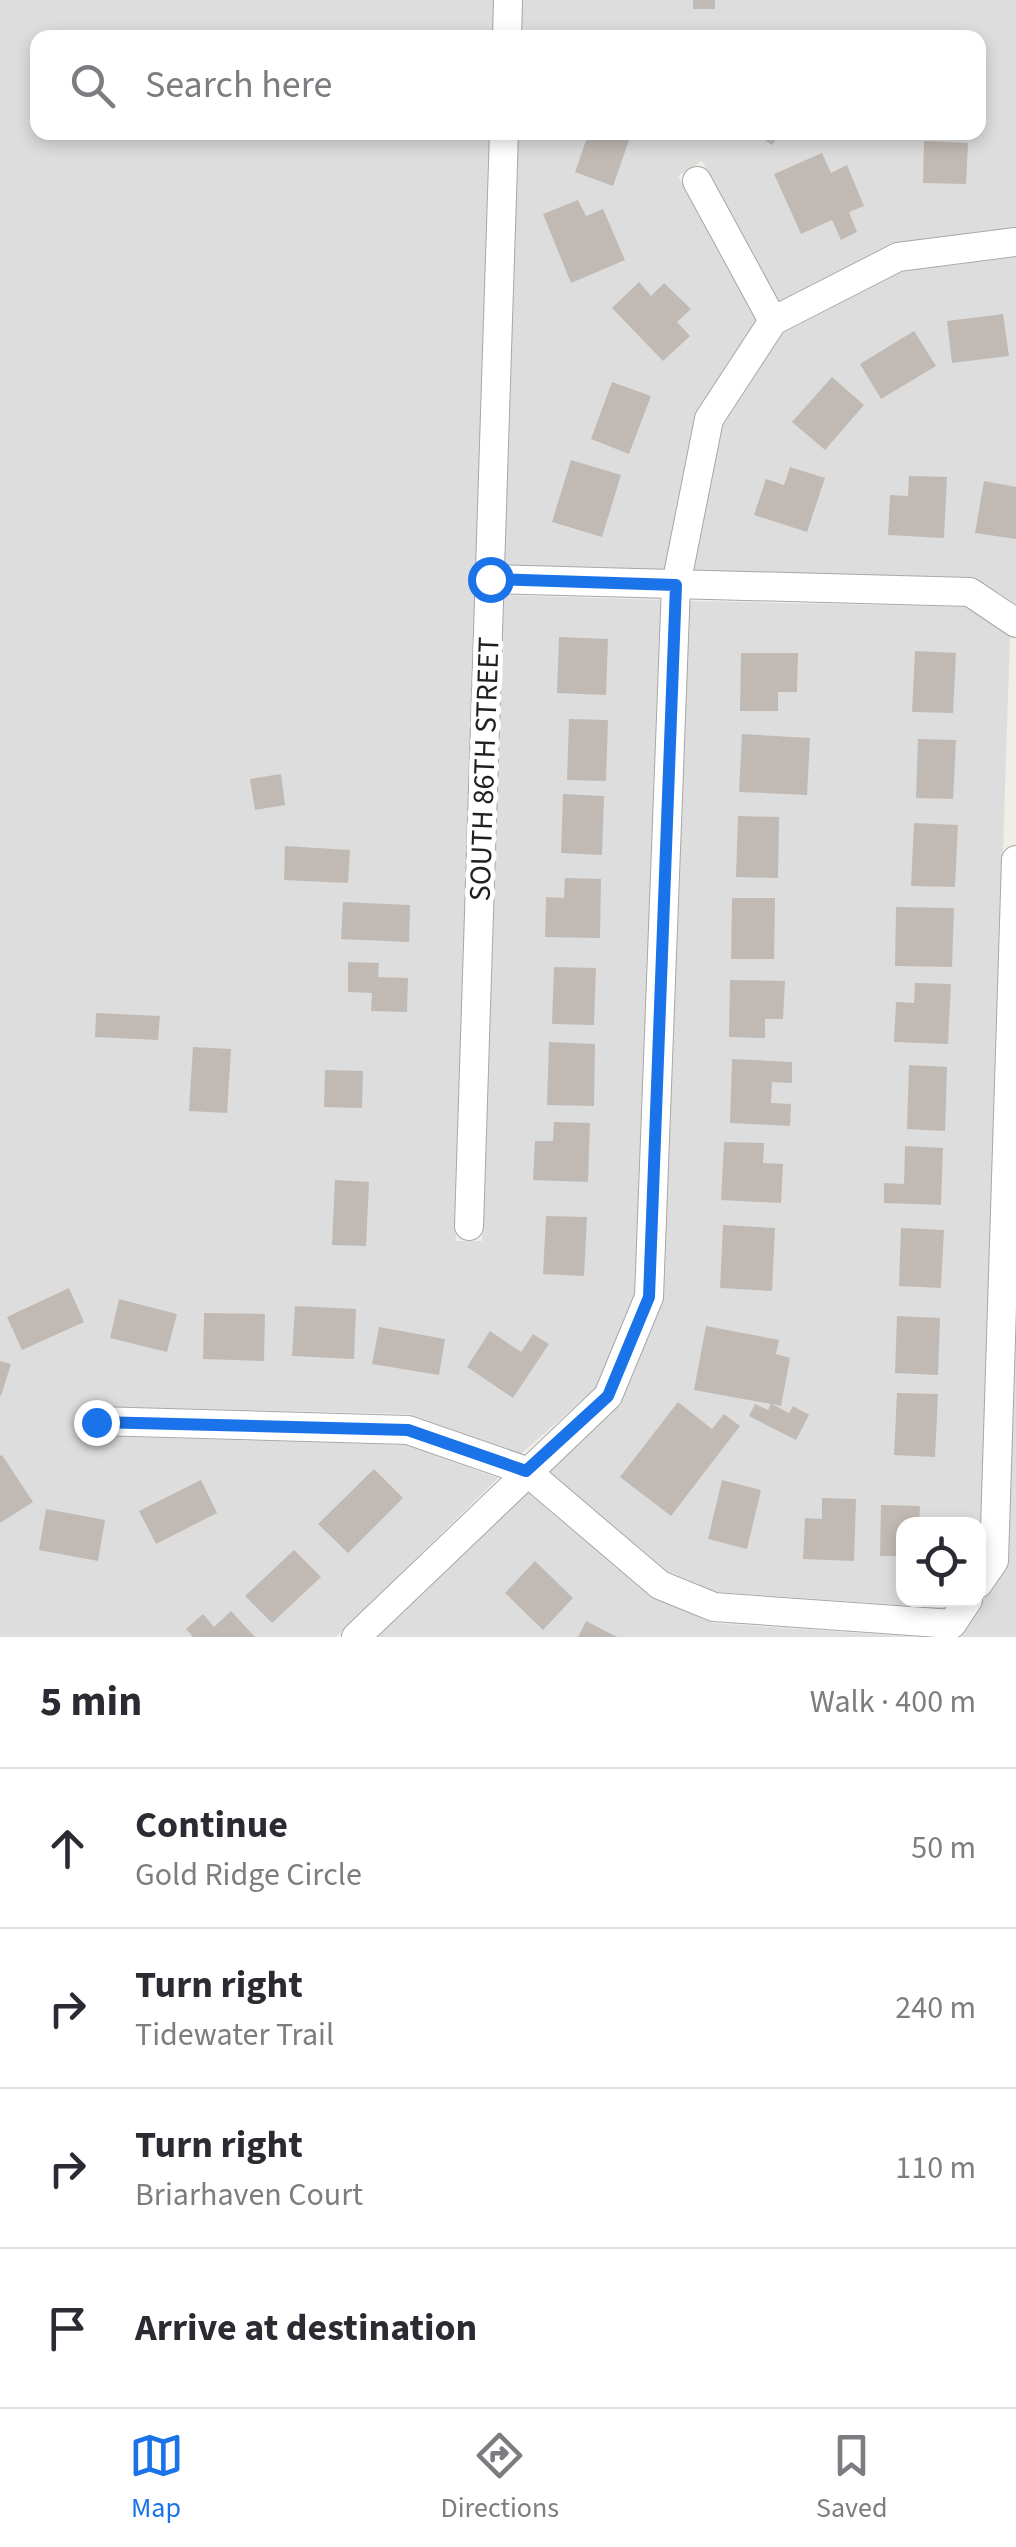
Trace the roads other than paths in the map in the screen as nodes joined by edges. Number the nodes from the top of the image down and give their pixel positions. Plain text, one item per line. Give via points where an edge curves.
1 (508, 0) edge
2 (507, 30) edge
3 (504, 140) edge
4 (697, 181) dead end
5 (1016, 242) edge
6 (773, 321) junction
7 (490, 579) junction
8 (676, 585) junction
9 (1016, 623) edge
10 (1016, 860) edge
11 (469, 1226) dead end
12 (96, 1422) dead end
13 (526, 1471) junction
14 (986, 1572) edge
15 (963, 1607) edge
16 (356, 1637) edge

1 - 2 street
3 - 7 street, SOUTH 86TH STREET
4 - 6 street
5 - 6 street via 898,257
6 - 8 street via 709,419
7 - 8 street
7 - 11 street, SOUTH 86TH STREET
8 - 9 street via 970,592
8 - 13 street via 649,1297 608,1396
10 - 14 street via 994,1561
12 - 13 street via 408,1430
13 - 15 street via 660,1584 714,1607 952,1624
13 - 16 street

